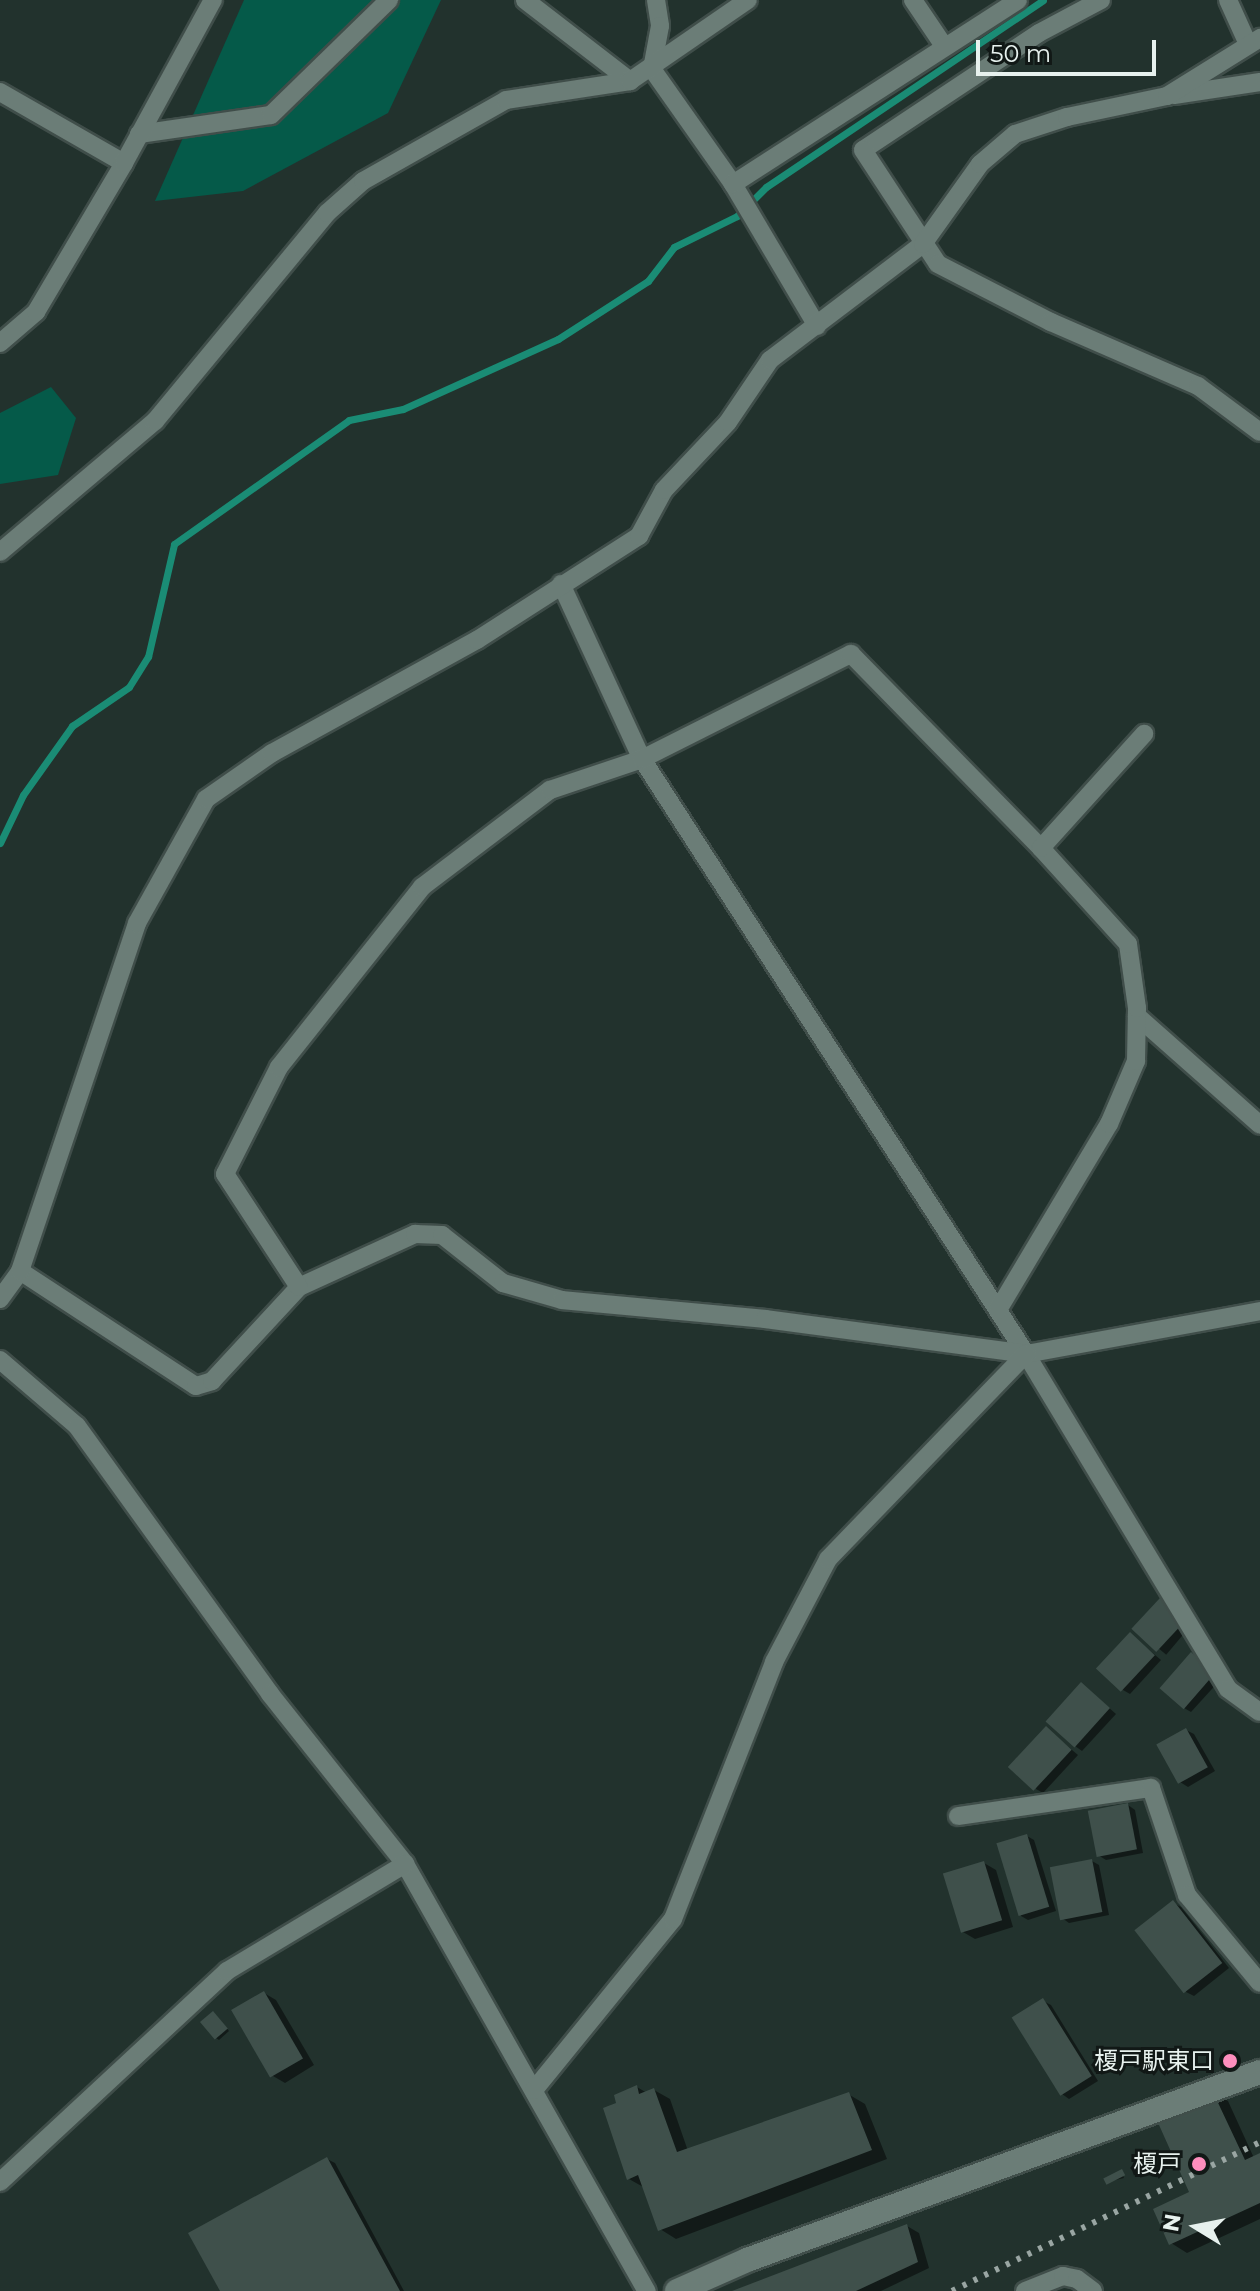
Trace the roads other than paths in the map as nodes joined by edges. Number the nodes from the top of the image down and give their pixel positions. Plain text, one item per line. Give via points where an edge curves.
1 (213, 0) edge
2 (389, 0) edge
3 (525, 0) edge
4 (656, 0) edge
5 (748, 0) edge
6 (913, 0) edge
7 (1018, 0) edge
8 (1101, 0) edge
9 (1228, 0) edge
10 (1254, 41) edge
11 (944, 46) junction
12 (652, 69) junction
13 (630, 81) junction
14 (1260, 82) edge
15 (0, 92) edge
16 (1167, 96) junction
17 (139, 134) junction
18 (124, 163) junction
19 (733, 184) junction
20 (923, 244) junction
21 (817, 326) junction
22 (0, 343) edge
23 (1260, 432) edge
24 (0, 552) edge
25 (561, 584) junction
26 (1144, 734) dead end
27 (642, 759) junction
28 (1041, 848) junction
29 (1137, 1016) junction
30 (1260, 1125) edge
31 (20, 1271) junction
32 (299, 1287) junction
33 (0, 1299) edge
34 (998, 1310) junction
35 (1260, 1311) edge
36 (1026, 1354) junction
37 (0, 1360) edge
38 (1260, 1712) edge
39 (958, 1816) dead end
40 (405, 1864) junction
41 (1260, 1983) edge
42 (1260, 2072) edge
43 (534, 2090) junction
44 (0, 2182) edge
45 (647, 2291) edge
46 (677, 2291) edge
47 (1025, 2291) edge
48 (1093, 2291) edge

1 - 17 street
2 - 17 street via 271,115
3 - 13 street
4 - 12 street via 660,26
5 - 12 street
6 - 11 street
7 - 11 street
8 - 20 street via 1039,33 863,150
9 - 10 street
10 - 16 street
11 - 19 street
12 - 13 street
12 - 19 street
13 - 24 street via 506,100 363,181 327,213 155,421
14 - 16 street
15 - 18 street
16 - 20 street via 1015,134 980,164
17 - 18 street
18 - 22 street via 36,312
19 - 21 street
20 - 21 street
20 - 23 street via 938,264 1051,322 1198,386
21 - 25 street via 770,360 728,422 664,490 639,536
25 - 27 street
25 - 31 street via 477,640 272,753 206,799 137,923
26 - 28 street
27 - 28 street via 851,654
27 - 32 street via 550,790 422,887 279,1067 225,1174
27 - 34 street
28 - 29 street via 1128,944
29 - 30 street
29 - 34 street via 1136,1061 1109,1124
31 - 32 street via 196,1386 212,1381
31 - 33 street
32 - 36 street via 415,1234 442,1235 503,1283 562,1300 765,1319
34 - 36 street
35 - 36 street
36 - 38 street via 1228,1689
36 - 43 street via 828,1559 774,1662 673,1919
37 - 40 street via 77,1426 270,1694
39 - 41 street via 1151,1788 1187,1895
40 - 43 street
40 - 44 street via 227,1971
42 - 46 street via 747,2260
43 - 45 street
47 - 48 street via 1063,2276

